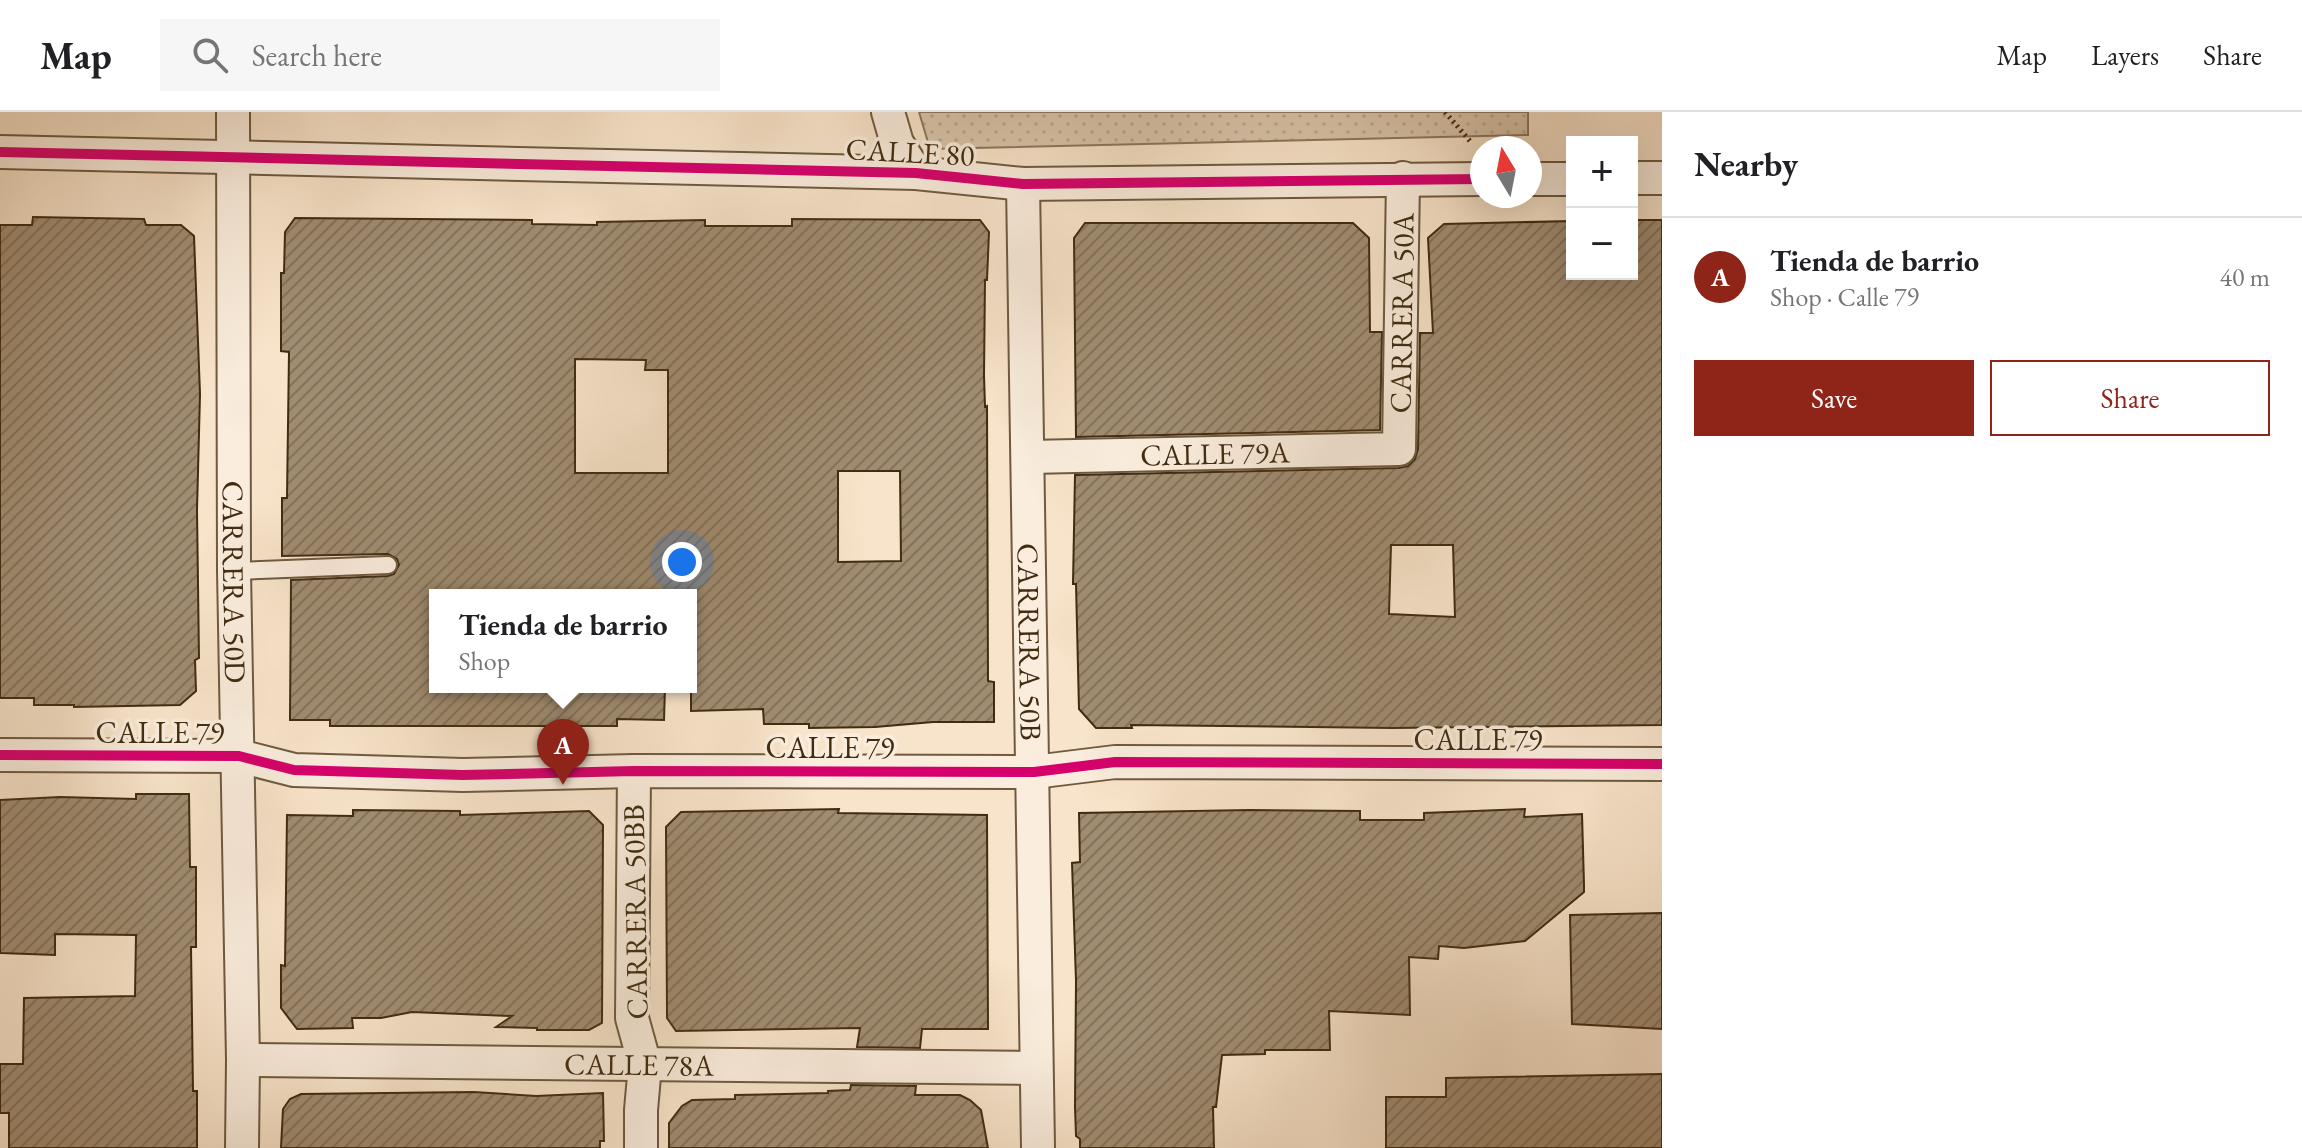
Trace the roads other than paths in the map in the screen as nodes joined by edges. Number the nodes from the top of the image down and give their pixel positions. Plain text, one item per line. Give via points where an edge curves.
1 (233, 112) edge
2 (888, 112) edge
3 (0, 152) edge
4 (234, 159) junction
5 (1470, 166) edge
6 (916, 173) junction
7 (1403, 178) junction
8 (1638, 178) edge
9 (1662, 178) edge
10 (1542, 179) edge
11 (1566, 179) edge
12 (1023, 184) junction
13 (1399, 449) joint
14 (1029, 457) junction
15 (388, 565) dead end
16 (234, 571) junction
17 (0, 755) edge
18 (239, 756) junction
19 (1662, 764) edge
20 (634, 771) junction
21 (1034, 772) junction
22 (243, 1060) junction
23 (645, 1065) junction
24 (1036, 1068) junction
25 (242, 1148) edge
26 (641, 1148) edge
27 (1038, 1148) edge

1 - 4 street, CARRERA 50D
2 - 6 street via 897,143
3 - 4 street, CALLE 80
4 - 6 street, CALLE 80
4 - 16 street, CARRERA 50D
5 - 7 street, CALLE 80
6 - 12 street, CALLE 80
7 - 12 street, CALLE 80
7 - 13 street, CARRERA 50A
8 - 9 street
10 - 11 street
12 - 14 street, CARRERA 50B
13 - 14 street, CALLE 79A
14 - 21 street, CARRERA 50B
15 - 16 lane
16 - 18 street, CARRERA 50D
17 - 18 street, CALLE 79
18 - 20 street, CALLE 79 via 294,770 463,775
18 - 22 street, CARRERA 50D
19 - 21 street, CALLE 79 via 1115,762
20 - 21 street, CALLE 79
20 - 23 street, CARRERA 50BB via 632,1018
21 - 24 street, CARRERA 50B
22 - 23 street, CALLE 78A
22 - 25 street, CARRERA 50D
23 - 24 street, CALLE 78A
23 - 26 street, CARRERA 50BB
24 - 27 street, CARRERA 50B

